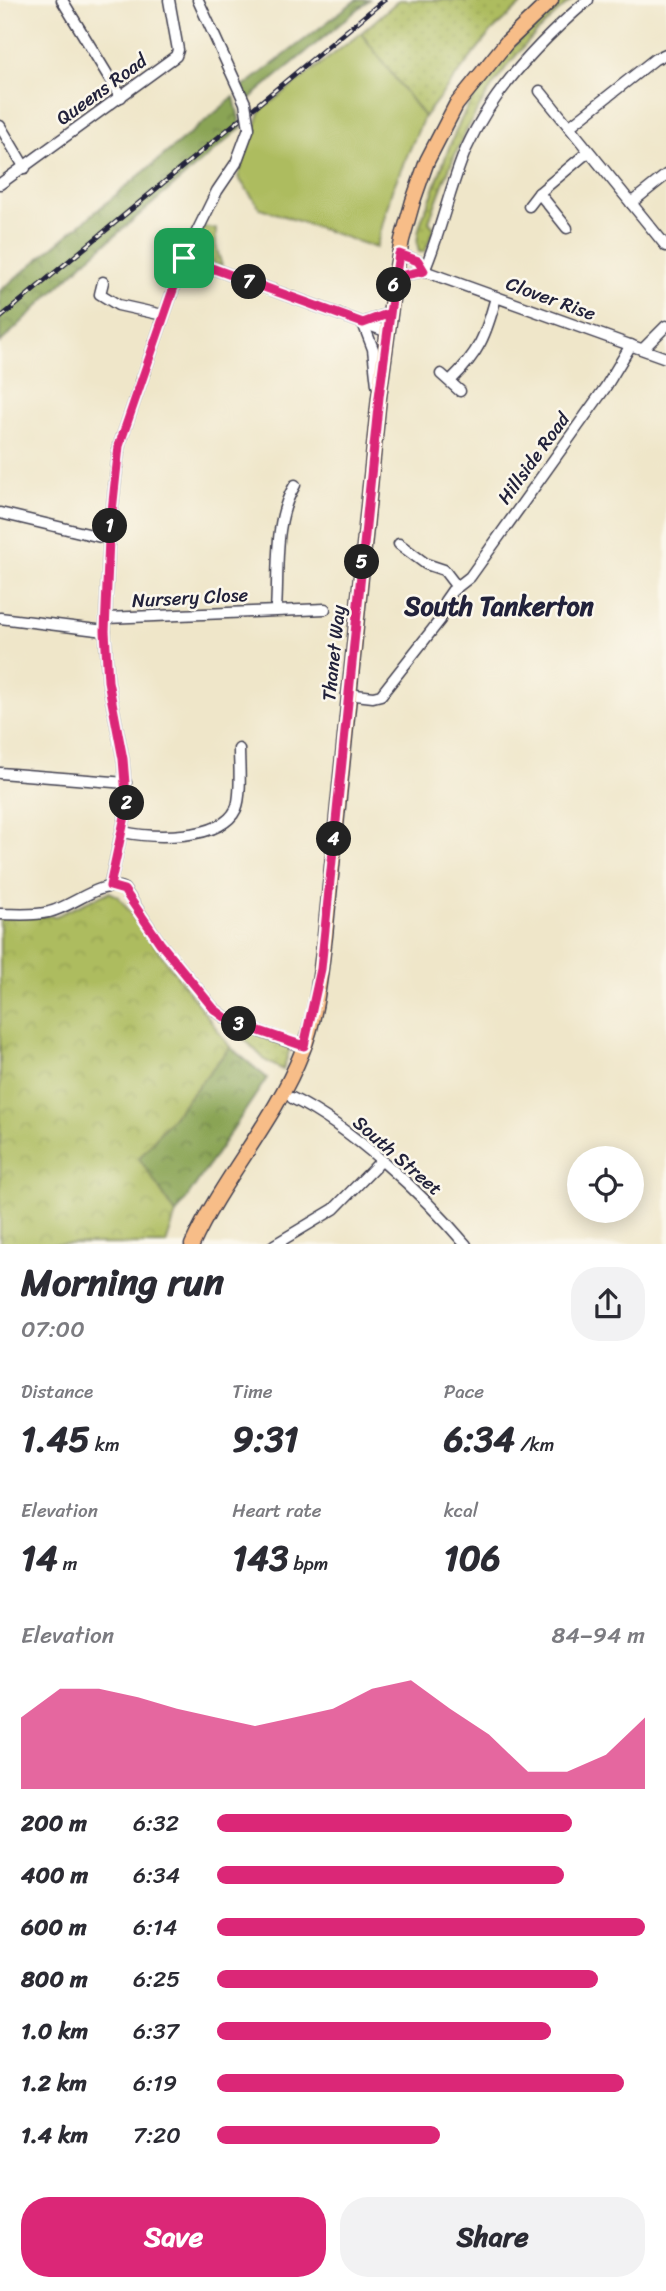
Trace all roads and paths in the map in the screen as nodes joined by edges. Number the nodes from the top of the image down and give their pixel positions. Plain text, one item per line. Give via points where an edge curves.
1 (62, 0) edge
2 (169, 0) edge
3 (198, 0) edge
4 (551, 0) edge
5 (588, 0) edge
6 (666, 54) edge
7 (540, 91) dead end
8 (121, 97) junction
9 (0, 126) edge
10 (569, 127) junction
11 (588, 152) junction
12 (25, 168) junction
13 (666, 175) edge
14 (0, 184) edge
15 (540, 193) junction
16 (631, 203) junction
17 (529, 206) dead end
18 (567, 228) dead end
19 (666, 246) edge
20 (399, 254) junction
21 (184, 258) junction
22 (424, 271) junction
23 (395, 277) junction
24 (103, 282) dead end
25 (496, 297) junction
26 (390, 313) junction
27 (163, 316) junction
28 (363, 323) junction
29 (666, 326) edge
30 (388, 332) junction
31 (631, 345) junction
32 (643, 349) junction
33 (666, 358) edge
34 (460, 391) dead end
35 (379, 397) junction
36 (295, 485) dead end
37 (0, 513) edge
38 (109, 539) junction
39 (399, 544) dead end
40 (457, 587) junction
41 (325, 609) dead end
42 (276, 610) junction
43 (0, 618) edge
44 (106, 618) junction
45 (105, 631) junction
46 (347, 694) junction
47 (239, 748) dead end
48 (0, 773) edge
49 (126, 783) junction
50 (123, 832) junction
51 (110, 886) junction
52 (0, 914) edge
53 (304, 1046) junction
54 (292, 1114) dead end
55 (380, 1161) junction
56 (192, 1244) edge
57 (277, 1244) edge
58 (466, 1244) edge

1 - 8 street
2 - 8 street, Queens Road via 176,56
3 - 21 street, bridge via 246,103 249,128 236,163
4 - 20 main road, Thanet Way via 507,42 456,105 427,161
5 - 22 street via 564,20 492,103 451,188
6 - 10 street
7 - 10 street
8 - 12 street, Queens Road
9 - 12 street
10 - 11 street
11 - 15 street
11 - 16 street
12 - 14 street, Queens Road
13 - 16 street
15 - 17 street
15 - 18 street
16 - 19 street
20 - 22 street, Clover Rise via 418,261
20 - 23 main road, Thanet Way
21 - 27 street
21 - 28 street
22 - 23 street
22 - 25 street, Clover Rise
23 - 26 main road, Thanet Way
24 - 27 street via 100,294 118,305
25 - 31 street, Clover Rise
25 - 34 street via 484,339 471,358 445,378
26 - 28 street
26 - 30 main road, Thanet Way
27 - 38 street via 119,446
28 - 30 street
28 - 35 street via 373,349
29 - 32 street
30 - 35 main road, Thanet Way
31 - 32 street, Clover Rise
31 - 40 street, Hillside Road via 470,577
32 - 33 street, Clover Rise
35 - 46 main road, Thanet Way
36 - 42 street, Nursery Close via 280,526
37 - 38 street
38 - 44 street
39 - 40 street via 426,564 444,570
40 - 46 street, Hillside Road via 445,601 440,620 381,695
41 - 42 street, Nursery Close
42 - 44 street, Nursery Close
43 - 45 street
44 - 45 street
45 - 49 street via 108,681
46 - 53 main road, Thanet Way via 321,969
47 - 50 street via 238,801 226,822 209,831 147,837
48 - 49 street
49 - 50 street
50 - 51 street
51 - 52 street via 49,912
51 - 53 street via 124,890 214,1009 230,1021
53 - 56 main road, Thanet Way via 285,1087
54 - 55 street, South Street via 296,1100 336,1124
55 - 57 street via 334,1209
55 - 58 street, South Street

